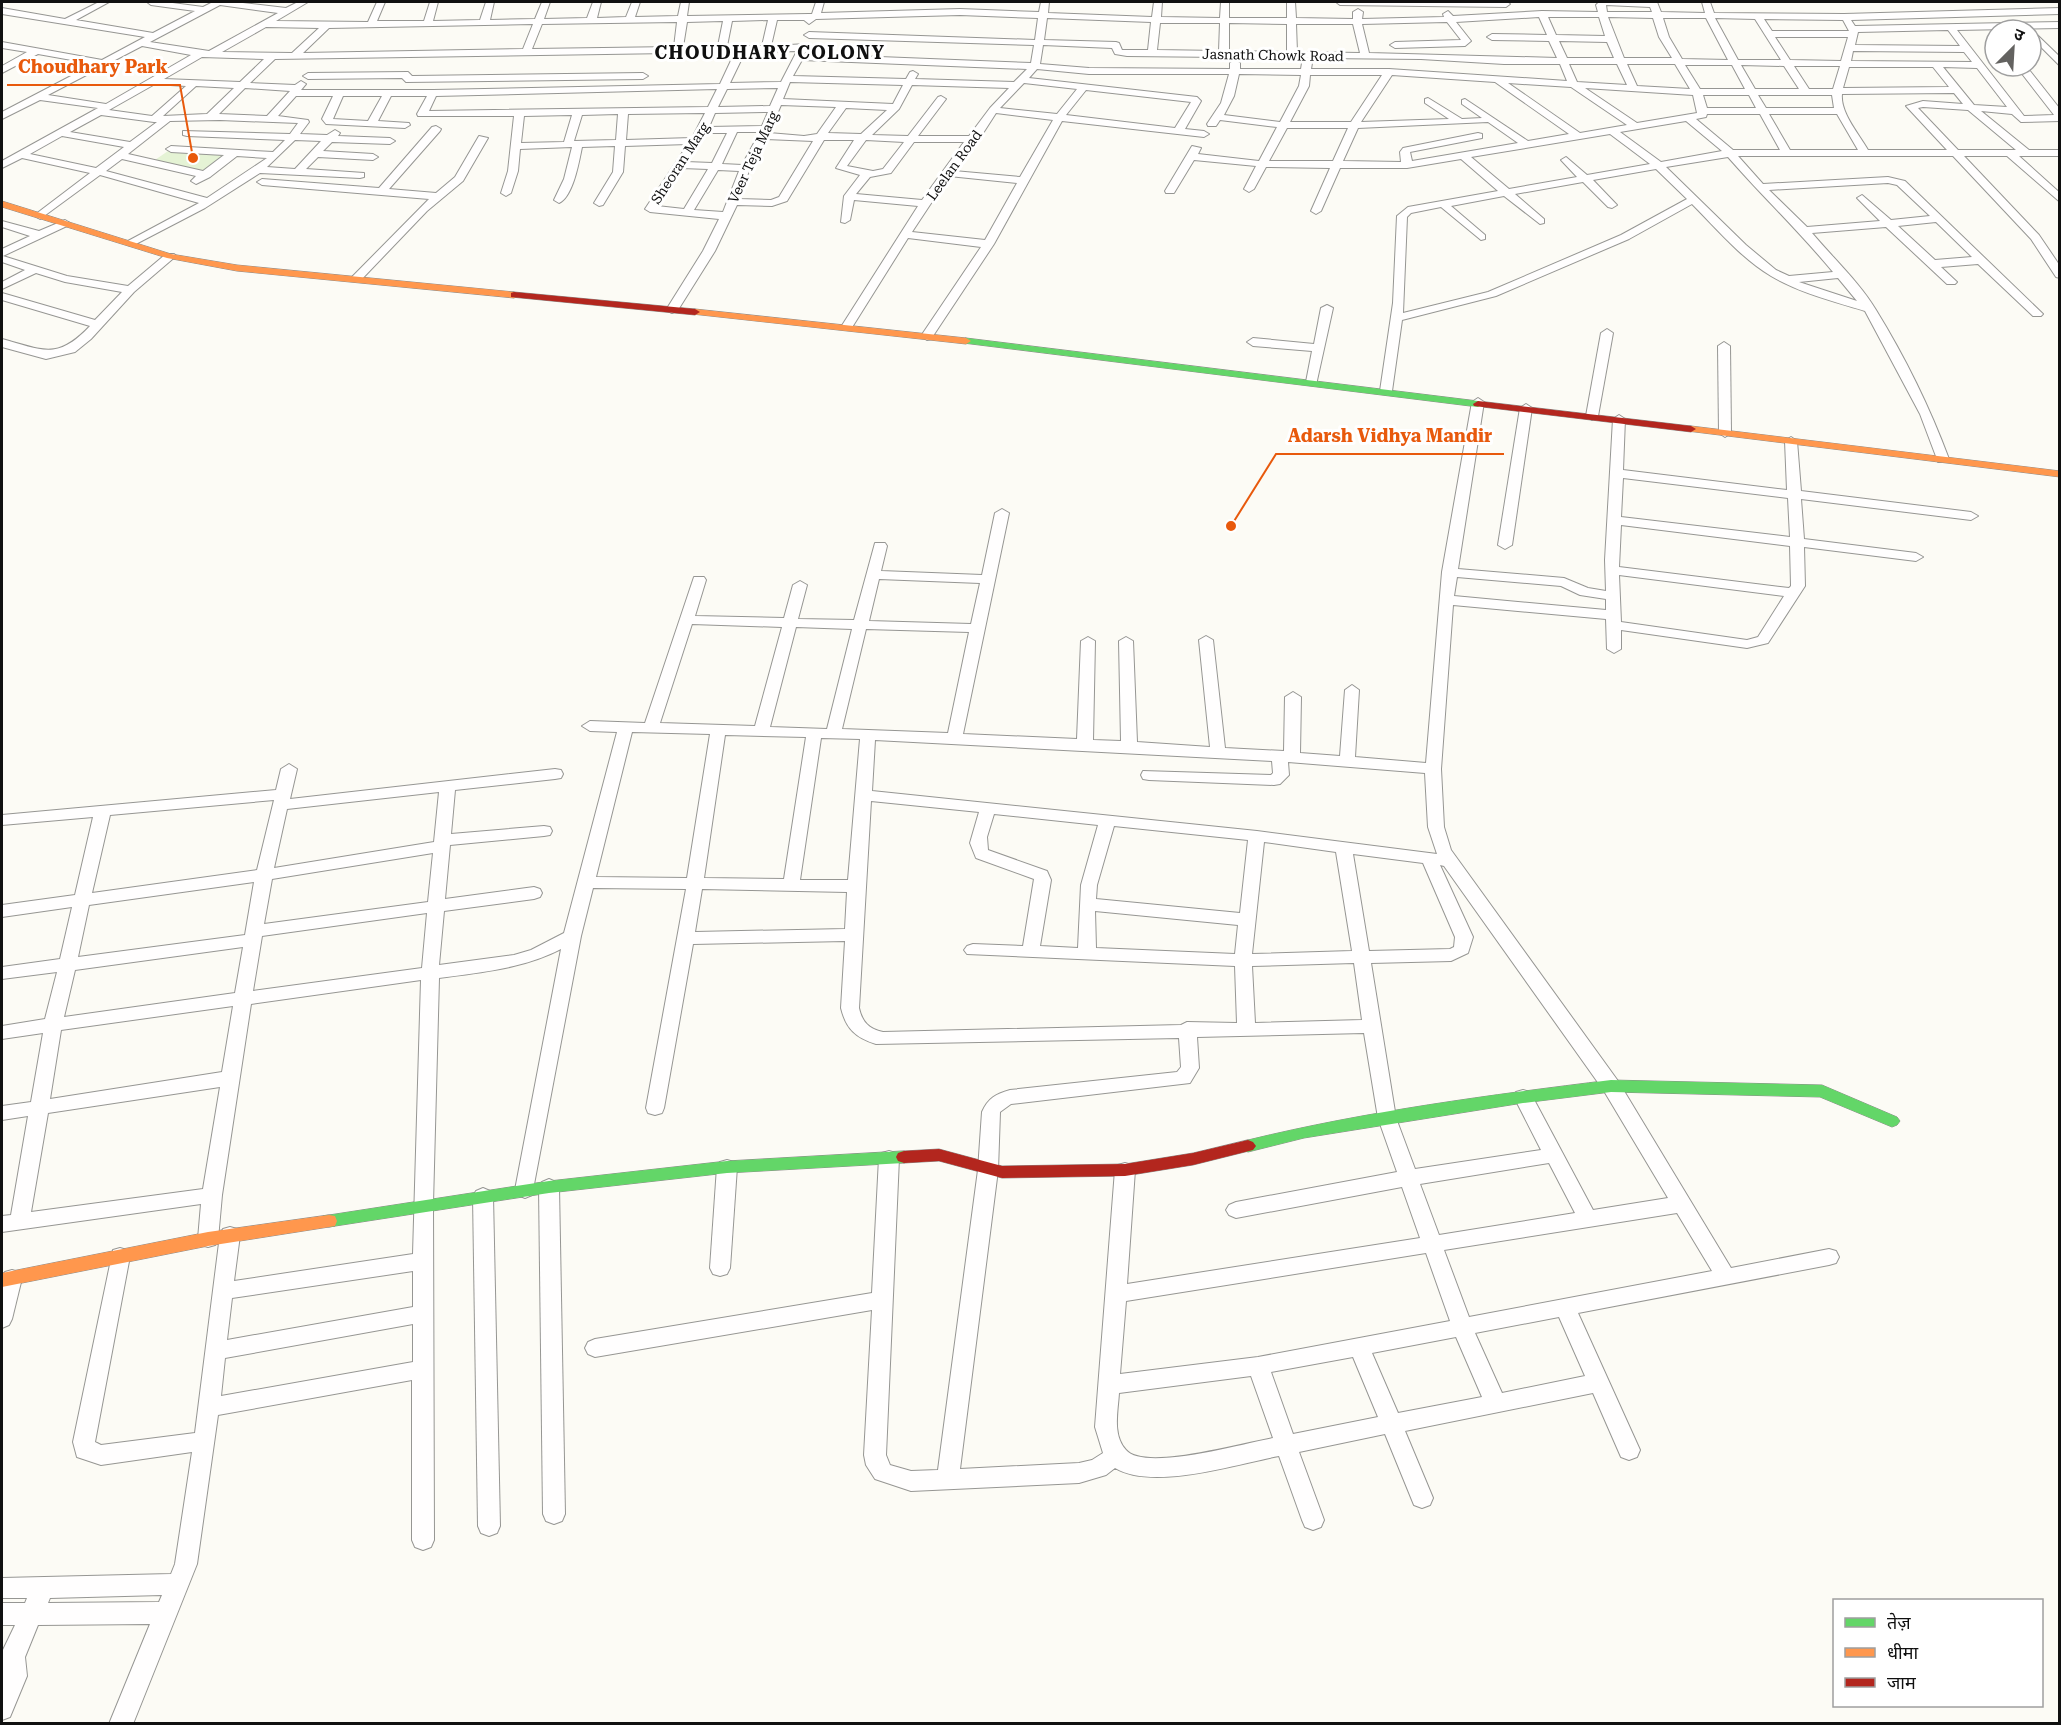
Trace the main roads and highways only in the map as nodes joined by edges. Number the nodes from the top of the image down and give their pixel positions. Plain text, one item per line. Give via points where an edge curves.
1 (2, 204) edge
2 (2060, 474) edge
3 (1892, 1121) dead end
4 (7, 1279) edge

1 - 2 main road via 170,256 237,268 927,336
3 - 4 main road via 1822,1091 1611,1086 1304,1132 1193,1159 1125,1170 988,1170 939,1155 727,1167 549,1187 219,1237

